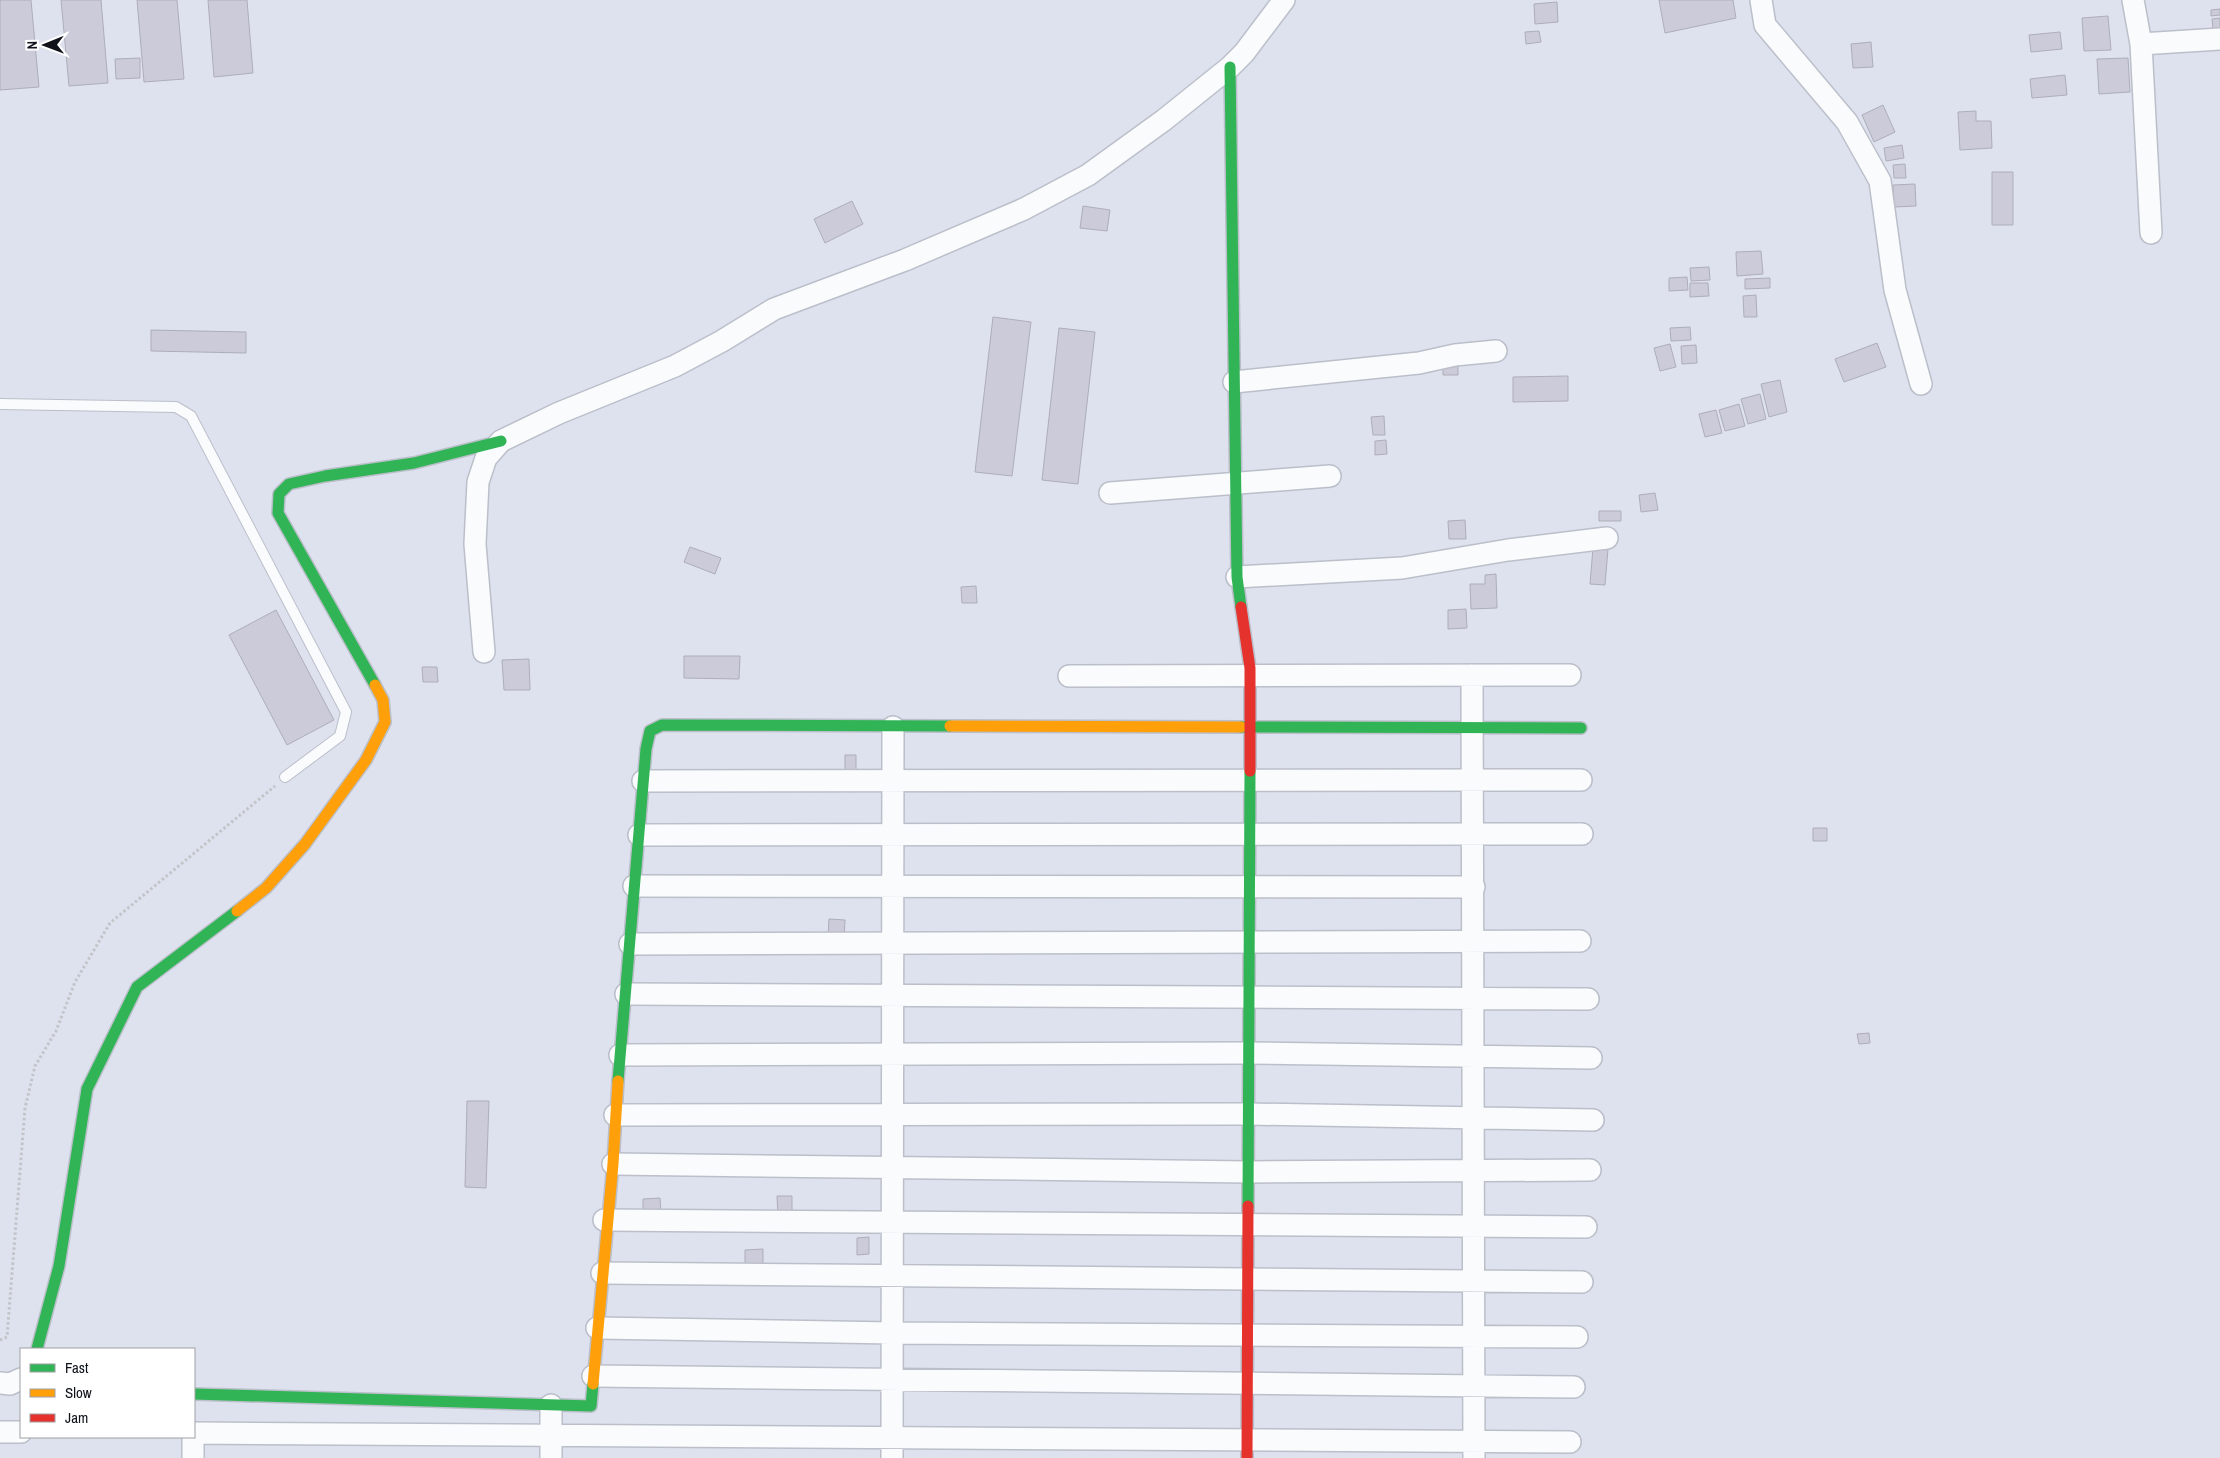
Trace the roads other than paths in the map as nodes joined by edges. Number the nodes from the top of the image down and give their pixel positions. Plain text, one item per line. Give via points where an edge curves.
1 (1284, 0) edge
2 (1761, 0) edge
3 (2133, 0) edge
4 (2220, 39) edge
5 (2141, 44) junction
6 (1230, 67) junction
7 (2151, 234) dead end
8 (1496, 351) dead end
9 (1234, 382) junction
10 (1921, 384) dead end
11 (0, 404) edge
12 (501, 441) junction
13 (1330, 476) dead end
14 (1236, 483) junction
15 (1110, 493) dead end
16 (1607, 538) dead end
17 (1237, 577) junction
18 (484, 652) dead end
19 (1250, 675) junction
20 (1472, 675) junction
21 (1570, 675) dead end
22 (1069, 676) dead end
23 (893, 727) junction
24 (1250, 728) junction
25 (1474, 728) junction
26 (1581, 728) dead end
27 (285, 777) dead end
28 (1474, 780) junction
29 (1581, 780) dead end
30 (643, 781) junction
31 (893, 781) junction
32 (1249, 781) junction
33 (893, 834) junction
34 (1249, 834) junction
35 (1474, 834) junction
36 (1582, 834) dead end
37 (639, 835) junction
38 (634, 886) junction
39 (893, 886) junction
40 (1249, 886) junction
41 (1474, 887) junction
42 (1580, 941) dead end
43 (1249, 942) junction
44 (1474, 942) junction
45 (893, 943) junction
46 (630, 944) junction
47 (626, 994) junction
48 (893, 995) junction
49 (1248, 997) junction
50 (1474, 998) junction
51 (1588, 999) dead end
52 (892, 1054) junction
53 (1248, 1054) junction
54 (620, 1055) junction
55 (1474, 1057) junction
56 (1592, 1058) dead end
57 (1249, 1114) junction
58 (615, 1115) junction
59 (893, 1116) junction
60 (1474, 1118) junction
61 (1593, 1120) dead end
62 (613, 1164) junction
63 (892, 1169) junction
64 (1474, 1170) junction
65 (1590, 1170) dead end
66 (1248, 1172) junction
67 (605, 1221) junction
68 (892, 1224) junction
69 (1248, 1224) junction
70 (1474, 1226) junction
71 (1586, 1228) dead end
72 (602, 1274) junction
73 (892, 1276) junction
74 (1247, 1279) junction
75 (1474, 1281) junction
76 (1582, 1282) dead end
77 (597, 1328) junction
78 (892, 1333) junction
79 (1247, 1335) junction
80 (1474, 1336) junction
81 (1577, 1337) dead end
82 (37, 1348) edge
83 (593, 1376) junction
84 (892, 1380) junction
85 (1247, 1384) junction
86 (1474, 1386) junction
87 (1574, 1387) dead end
88 (195, 1394) edge
89 (551, 1405) junction
90 (0, 1432) edge
91 (20, 1432) edge
92 (195, 1435) edge
93 (550, 1435) junction
94 (193, 1438) edge
95 (1570, 1442) dead end
96 (892, 1448) edge
97 (1247, 1449) edge
98 (1474, 1449) edge
99 (193, 1458) edge
100 (550, 1458) edge

1 - 6 street
2 - 10 street via 1766,25 1847,122 1880,181 1895,290
3 - 5 street
4 - 5 street
5 - 7 street
6 - 9 street
6 - 12 street via 1088,175 1024,209 905,260 774,309 675,366
8 - 9 street via 1455,354 1419,363
9 - 14 street
11 - 27 lane via 176,407 191,416 346,712 340,736
12 - 18 street via 486,458 478,482 475,544
12 - 82 street via 414,463 289,484 279,494 278,514 384,700 385,722 366,760 305,844 266,888 137,987 86,1089 59,1266
13 - 14 street
14 - 15 street
14 - 17 street
16 - 17 street via 1402,568
17 - 19 street
19 - 20 street
19 - 22 street
19 - 24 street
20 - 21 street
20 - 25 street
23 - 24 street
23 - 30 street via 662,726 650,731
23 - 31 street
24 - 25 street
24 - 32 street
25 - 26 street
25 - 28 street
28 - 29 street
28 - 32 street
28 - 35 street
30 - 31 street
30 - 37 street
31 - 32 street
31 - 33 street
32 - 34 street
33 - 34 street
33 - 37 street
33 - 39 street
34 - 35 street
34 - 40 street
35 - 36 street
35 - 41 street
37 - 38 street
38 - 39 street
38 - 46 street
39 - 40 street
39 - 45 street
40 - 41 street
40 - 43 street
41 - 44 street
42 - 44 street
43 - 44 street
43 - 45 street
43 - 49 street
44 - 50 street
45 - 46 street
45 - 48 street
46 - 47 street
47 - 48 street
47 - 54 street
48 - 49 street
48 - 52 street
49 - 50 street
49 - 53 street
50 - 51 street
50 - 55 street
52 - 53 street
52 - 54 street
52 - 59 street
53 - 55 street
53 - 57 street
54 - 58 street
55 - 56 street
55 - 60 street
57 - 59 street
57 - 60 street
57 - 66 street
58 - 59 street
58 - 62 street
59 - 63 street
60 - 61 street
60 - 64 street
62 - 63 street
62 - 67 street
63 - 66 street
63 - 68 street
64 - 65 street
64 - 66 street
64 - 70 street
66 - 69 street
67 - 68 street
67 - 72 street
68 - 69 street
68 - 73 street
69 - 70 street
69 - 74 street
70 - 71 street
70 - 75 street
72 - 73 street
72 - 77 street
73 - 74 street
73 - 78 street
74 - 75 street
74 - 79 street
75 - 76 street
75 - 80 street
77 - 78 street
77 - 83 street
78 - 79 street
78 - 84 street
79 - 80 street
79 - 85 street
80 - 81 street
80 - 86 street
83 - 84 street
83 - 89 street via 591,1406
84 - 85 street
84 - 96 street
85 - 86 street
85 - 97 street
86 - 87 street
86 - 98 street
88 - 89 street
89 - 93 street
90 - 91 street
92 - 93 street
93 - 96 street
93 - 100 street
94 - 99 street
95 - 98 street
96 - 97 street
97 - 98 street

